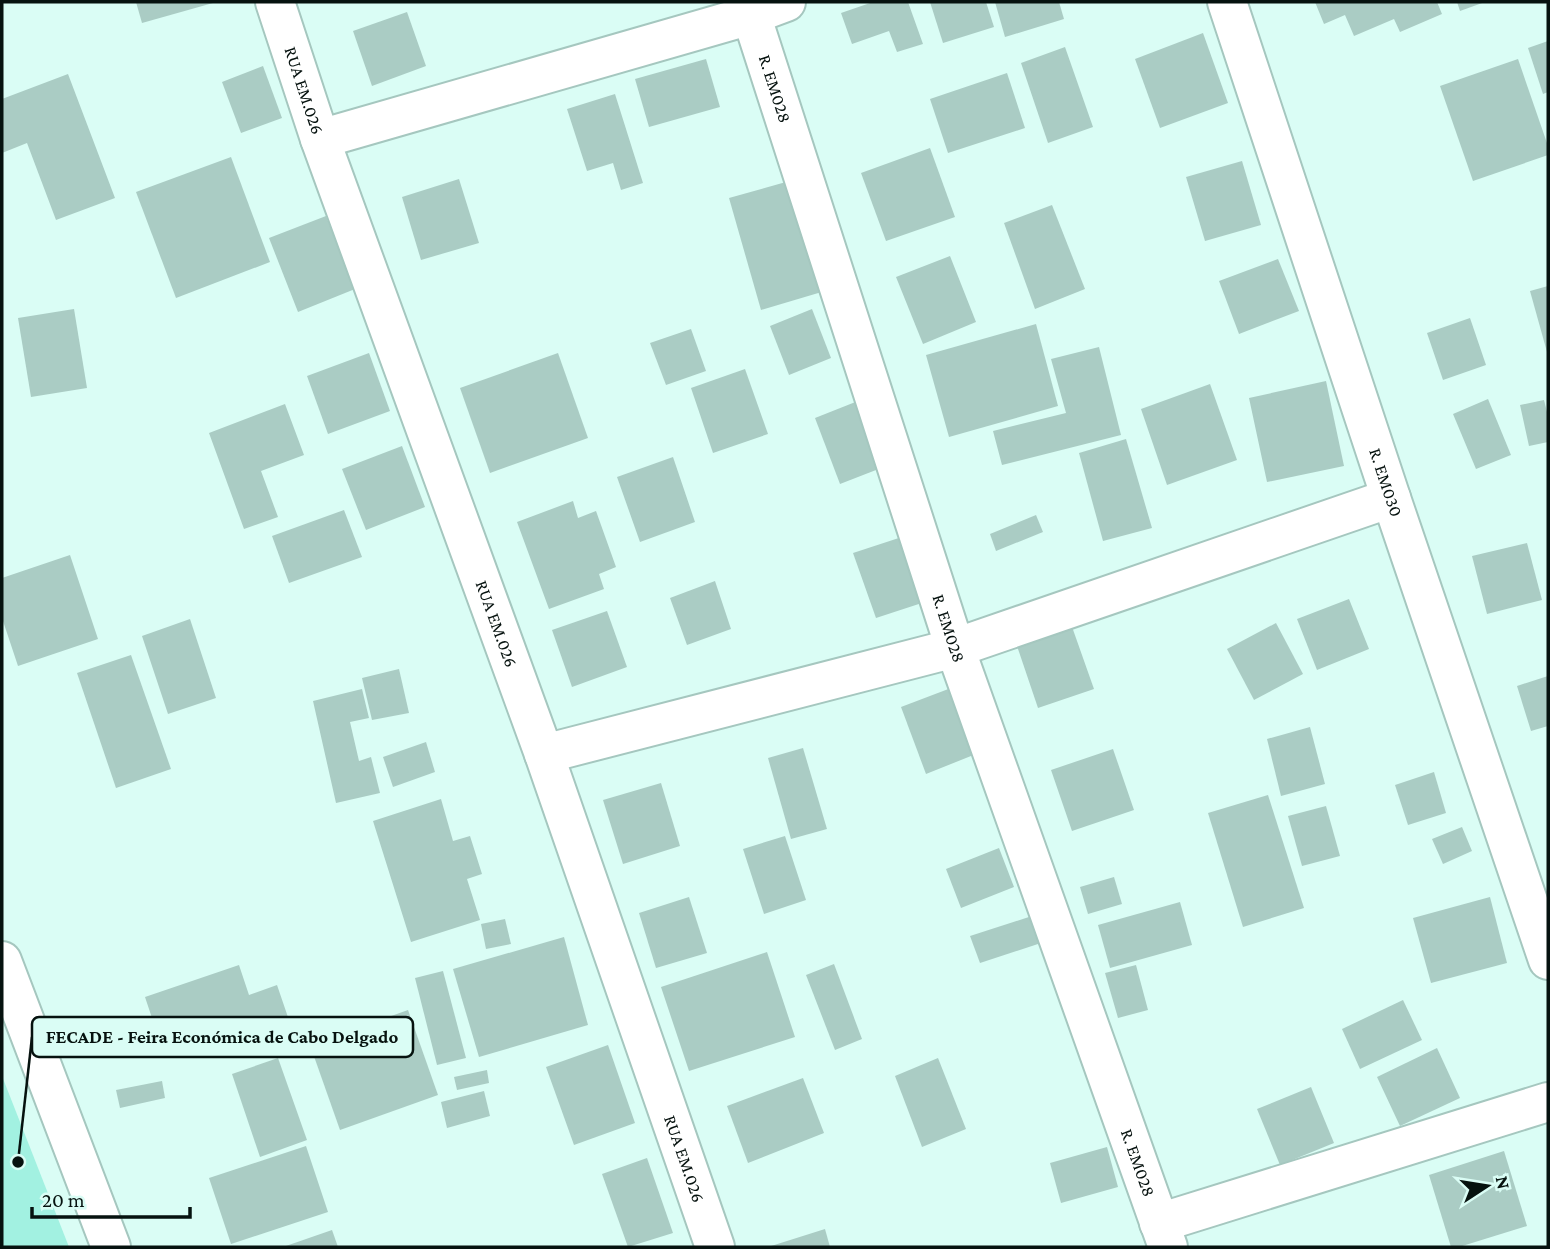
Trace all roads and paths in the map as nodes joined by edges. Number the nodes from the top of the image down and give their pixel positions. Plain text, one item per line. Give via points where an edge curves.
1 (275, 2) edge
2 (786, 2) edge
3 (1227, 2) edge
4 (749, 8) edge
5 (320, 138) junction
6 (1391, 498) junction
7 (955, 648) junction
8 (544, 754) junction
9 (1548, 960) edge
10 (2, 961) edge
11 (1548, 1102) edge
12 (1164, 1235) edge
13 (111, 1247) edge
14 (715, 1247) edge

1 - 5 street, RUA EM.026
2 - 4 street
3 - 6 street, R. EM030
4 - 5 street
4 - 7 street, R. EM028
5 - 8 street, RUA EM.026
6 - 7 street
6 - 9 street, R. EM030
7 - 8 street
7 - 12 street, R. EM028
8 - 14 street, RUA EM.026
10 - 13 street
11 - 12 street

